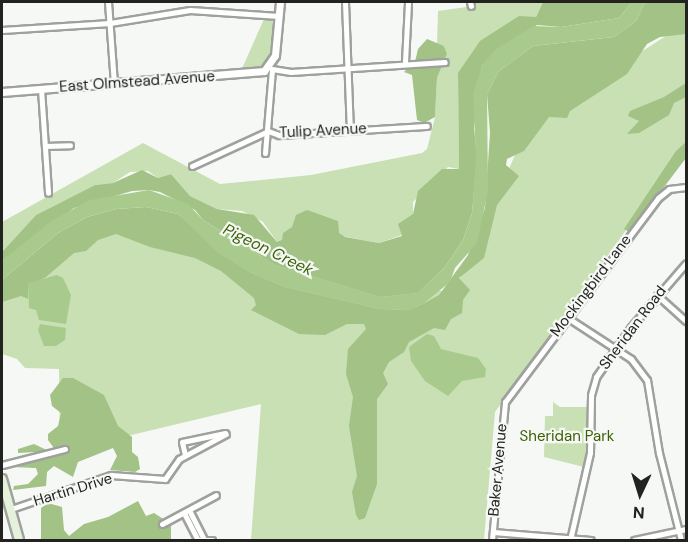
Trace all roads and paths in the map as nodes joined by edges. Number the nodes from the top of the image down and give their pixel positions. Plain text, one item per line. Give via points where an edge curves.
1 (108, 2) edge
2 (216, 2) edge
3 (280, 2) edge
4 (345, 2) edge
5 (408, 2) edge
6 (215, 10) junction
7 (279, 16) junction
8 (110, 23) junction
9 (2, 30) edge
10 (405, 62) junction
11 (445, 62) dead end
12 (271, 67) junction
13 (346, 68) junction
14 (114, 84) junction
15 (41, 89) junction
16 (2, 92) edge
17 (428, 126) dead end
18 (350, 130) junction
19 (268, 131) junction
20 (70, 145) dead end
21 (45, 147) junction
22 (265, 153) dead end
23 (192, 166) dead end
24 (687, 186) edge
25 (48, 193) dead end
26 (687, 263) edge
27 (657, 295) junction
28 (568, 318) junction
29 (687, 321) edge
30 (615, 350) junction
31 (506, 401) joint
32 (66, 449) dead end
33 (185, 455) junction
34 (2, 465) edge
35 (2, 479) edge
36 (216, 495) dead end
37 (11, 509) junction
38 (186, 511) junction
39 (162, 524) dead end
40 (687, 529) edge
41 (493, 532) junction
42 (678, 532) junction
43 (570, 539) edge
44 (19, 540) edge
45 (200, 540) edge
46 (212, 540) edge
47 (492, 540) edge
48 (591, 540) edge
49 (634, 540) edge
50 (681, 540) edge

1 - 8 street
2 - 6 street
3 - 7 street
4 - 13 street
5 - 10 street
6 - 7 street
6 - 8 street via 190,9
7 - 12 street
8 - 9 street
8 - 14 street
10 - 11 street, East Olmstead Avenue
10 - 13 street, East Olmstead Avenue
12 - 13 street, East Olmstead Avenue via 278,73
12 - 14 street, East Olmstead Avenue via 240,75
12 - 19 street
13 - 18 street
14 - 15 street, East Olmstead Avenue
15 - 16 street, East Olmstead Avenue
15 - 21 street
17 - 18 street, Tulip Avenue
18 - 19 street, Tulip Avenue via 279,135
19 - 22 street
19 - 23 street, Tulip Avenue
20 - 21 street
21 - 25 street
24 - 28 street, Mockingbird Lane via 669,189 658,198
26 - 27 street, Sheridan Road
27 - 29 street
27 - 30 street, Sheridan Road
28 - 30 street
28 - 31 street, Mockingbird Lane
30 - 42 street via 631,359 647,380
30 - 43 street, Sheridan Road via 592,389 590,453
31 - 41 street, Baker Avenue
32 - 34 street
33 - 33 street, Hartin Drive via 226,434 182,442
33 - 37 street, Hartin Drive via 165,479 111,475
35 - 37 main road
36 - 38 street
37 - 44 main road
38 - 39 street
38 - 45 street
40 - 42 street
41 - 43 street
41 - 47 street, Baker Avenue
42 - 49 street
42 - 50 street
43 - 48 street
45 - 46 street

